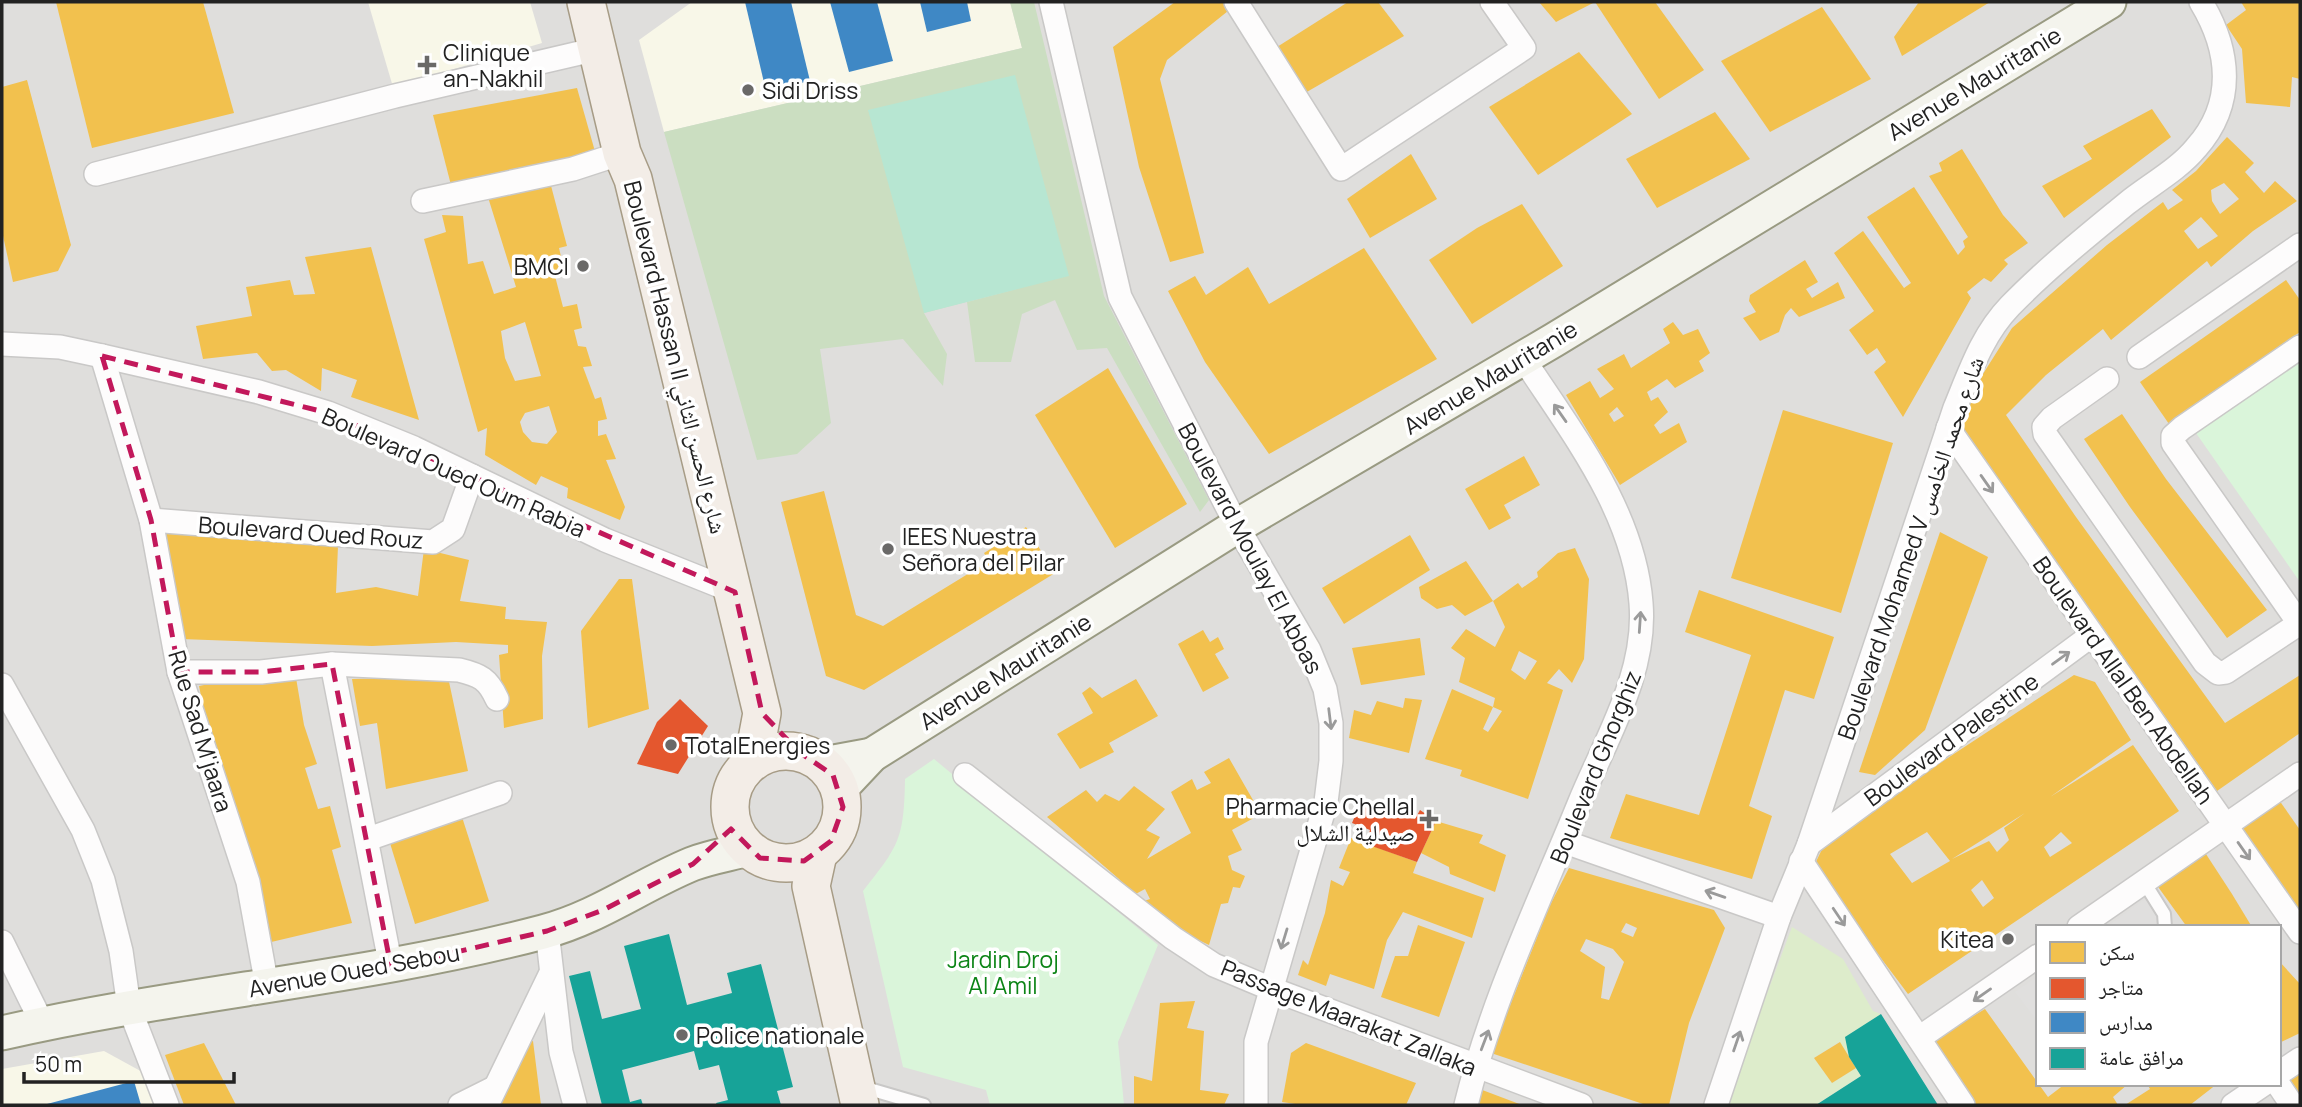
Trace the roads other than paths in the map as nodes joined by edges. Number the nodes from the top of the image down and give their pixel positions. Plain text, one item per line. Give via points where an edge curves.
1 (586, 2) edge
2 (1236, 2) edge
3 (1493, 2) edge
4 (2109, 2) edge
5 (2201, 2) edge
6 (1058, 5) edge
7 (597, 49) junction
8 (622, 152) junction
9 (96, 174) dead end
10 (423, 201) dead end
11 (2300, 245) edge
12 (2, 344) edge
13 (2300, 347) edge
14 (102, 356) junction
15 (2139, 357) dead end
16 (1523, 358) junction
17 (2107, 379) dead end
18 (1948, 428) junction
19 (472, 476) junction
20 (151, 520) junction
21 (1237, 526) junction
22 (734, 592) junction
23 (2300, 623) edge
24 (2092, 635) junction
25 (332, 664) junction
26 (179, 673) junction
27 (2, 685) edge
28 (497, 699) dead end
29 (762, 713) junction
30 (753, 761) junction
31 (820, 768) junction
32 (2300, 774) edge
33 (965, 775) dead end
34 (500, 793) dead end
35 (2226, 827) junction
36 (741, 838) junction
37 (368, 839) junction
38 (1565, 842) junction
39 (1805, 852) junction
40 (806, 868) junction
41 (2144, 882) junction
42 (1779, 917) junction
43 (2082, 925) edge
44 (2165, 925) edge
45 (547, 931) junction
46 (2300, 932) edge
47 (2, 942) edge
48 (2036, 957) edge
49 (391, 967) junction
50 (550, 975) junction
51 (267, 986) junction
52 (1269, 988) junction
53 (129, 1007) junction
54 (42, 1023) junction
55 (2, 1033) edge
56 (1919, 1038) junction
57 (2300, 1059) edge
58 (1475, 1068) junction
59 (2281, 1072) edge
60 (2261, 1086) edge
61 (2279, 1086) edge
62 (858, 1095) edge
63 (491, 1096) edge
64 (167, 1105) edge
65 (460, 1105) edge
66 (575, 1105) edge
67 (924, 1105) edge
68 (1256, 1105) edge
69 (1466, 1105) edge
70 (1581, 1105) edge
71 (1716, 1105) edge
72 (1963, 1105) edge
73 (2233, 1105) edge
74 (2292, 1105) edge

1 - 7 main road, Boulevard Hassan II شارع الحسن الثاني
2 - 3 street via 1341,169 1524,48
4 - 16 street, Avenue Mauritanie
5 - 18 street, Boulevard Mohamed V شارع محمد الخامس via 2225,56 2226,88 2216,119 2196,149 2066,253 2008,308 1981,345
6 - 21 street, Boulevard Moulay El Abbas via 1120,298
7 - 8 main road, Boulevard Hassan II شارع الحسن الثاني
7 - 9 street
8 - 10 street via 573,169
8 - 22 main road, Boulevard Hassan II شارع الحسن الثاني via 633,179
11 - 15 street
12 - 14 street, Boulevard Oued Oum Rabia via 60,347
13 - 23 street via 2182,428 2173,436 2173,443
14 - 19 street, Boulevard Oued Oum Rabia via 328,413
14 - 20 street, Rue Sad M'jaara
16 - 21 street, Avenue Mauritanie
38 -> 16 street, Boulevard Ghorghiz via 1637,660 1641,603 1628,546 1601,479
17 - 23 street via 2052,418 2044,427 2045,434 2205,663 2218,673 2226,672
18 -> 24 street, Boulevard Allal Ben Abdellah
18 - 39 street, Boulevard Mohamed V شارع محمد الخامس
19 - 20 street, Boulevard Oued Rouz via 453,529 433,542
19 - 22 street, Boulevard Oued Oum Rabia via 606,540
20 - 26 street, Rue Sad M'jaara
21 - 31 street, Avenue Mauritanie via 872,755
21 -> 52 street, Boulevard Moulay El Abbas via 1309,650 1325,689 1331,723 1326,802
22 - 29 main road, Boulevard Hassan II شارع الحسن الثاني
24 - 35 street, Boulevard Allal Ben Abdellah
39 -> 24 street, Boulevard Palestine
25 - 26 street via 261,672
25 - 28 street via 459,670 480,675
25 - 37 street
26 - 51 street, Rue Sad M'jaara via 248,882
27 - 53 street via 83,830 103,880
29 - 30 main road, Boulevard Hassan II شارع الحسن الثاني
29 - 31 main road
30 - 31 main road via 775,751
30 - 36 main road via 737,779 730,802
31 - 40 main road via 843,807 831,841
32 - 35 street
33 - 52 street, Passage Maarakat Zallaka via 1173,938 1214,965
34 - 37 street
35 - 41 street
35 -> 46 street, Boulevard Allal Ben Abdellah
36 - 40 main road via 761,858
36 - 45 street, Avenue Oued Sebou via 603,910
37 - 49 street
42 -> 38 street
58 -> 38 street, Boulevard Ghorghiz
39 - 42 street, Boulevard Mohamed V شارع محمد الخامس
39 -> 56 street
40 - 62 main road
41 - 43 street
41 - 44 lane via 2164,914
71 -> 42 street, Boulevard Mohamed V شارع محمد الخامس
45 - 49 street, Avenue Oued Sebou
45 - 50 street
47 - 54 street
48 -> 56 street
49 - 51 street, Avenue Oued Sebou
50 - 63 street
50 - 66 street via 561,1052
51 - 53 street, Avenue Oued Sebou
52 - 58 street, Passage Maarakat Zallaka
52 - 68 street, Boulevard Moulay El Abbas via 1256,1042
53 - 54 street, Avenue Oued Sebou
53 - 64 street
54 - 55 street, Avenue Oued Sebou
56 - 72 street
57 - 59 street
58 - 69 street, Boulevard Ghorghiz
58 - 70 street, Passage Maarakat Zallaka
60 - 73 street
61 - 74 street
62 - 67 lane
63 - 65 street

